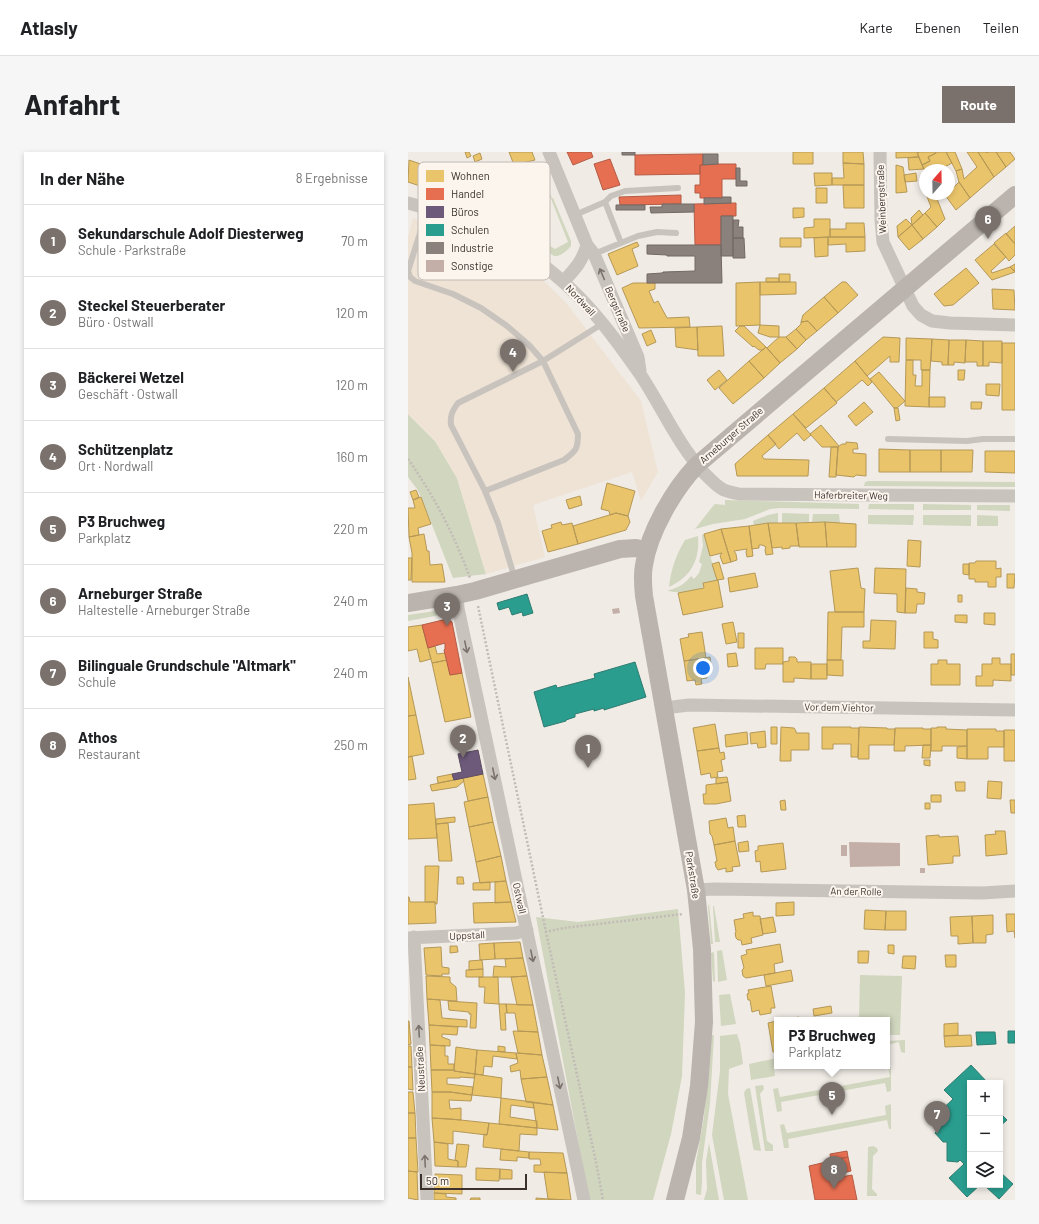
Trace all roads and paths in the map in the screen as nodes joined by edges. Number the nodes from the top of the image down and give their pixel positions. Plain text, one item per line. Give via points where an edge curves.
1 (549, 152) edge
2 (880, 152) edge
3 (678, 188) dead end
4 (1015, 195) edge
5 (605, 202) junction
6 (408, 203) edge
7 (418, 206) edge
8 (575, 215) junction
9 (676, 233) dead end
10 (418, 240) edge
11 (621, 243) junction
12 (590, 250) junction
13 (550, 270) edge
14 (563, 282) junction
15 (905, 288) junction
16 (602, 324) junction
17 (1015, 326) edge
18 (544, 361) junction
19 (640, 375) junction
20 (888, 439) dead end
21 (1015, 439) edge
22 (408, 459) edge
23 (697, 465) junction
24 (485, 491) junction
25 (1015, 496) edge
26 (647, 551) junction
27 (515, 579) junction
28 (475, 591) junction
29 (457, 595) junction
30 (408, 603) edge
31 (664, 708) junction
32 (1015, 710) edge
33 (696, 890) junction
34 (1015, 891) edge
35 (699, 912) junction
36 (527, 930) junction
37 (546, 932) junction
38 (411, 938) edge
39 (427, 1200) edge
40 (584, 1200) edge
41 (603, 1200) edge
42 (675, 1200) edge

1 - 8 street, Bergstraße
2 - 15 street, Weinbergstraße via 882,236
3 - 5 lane via 625,191 611,196
4 - 15 main road, Arneburger Straße
5 - 8 lane
5 - 11 lane
6 - 7 street, Nordwall
8 - 12 street, Bergstraße
9 - 11 lane via 657,232
10 - 18 lane via 408,271 410,277 481,308 507,326
11 - 12 lane
12 - 14 street
19 -> 12 street, Bergstraße via 638,357
13 - 14 street, Nordwall
14 - 16 street, Nordwall
15 - 17 street, Weinbergstraße via 916,310 932,320
15 - 23 main road, Arneburger Straße
16 - 18 lane
16 - 19 street, Nordwall
18 - 24 lane via 458,403 453,410 450,417 451,425
18 - 24 lane via 578,434 575,451 564,460
19 - 23 street, Nordwall via 683,447
20 - 21 lane
22 - 28 path via 442,513
23 - 25 street, Haferbreiter Weg via 722,490 739,494
23 - 26 main road, Arneburger Straße via 668,505
24 - 27 lane
26 - 27 main road via 636,548 620,549
26 - 31 main road, Parkstraße via 643,576 644,596
27 - 28 main road
28 - 29 main road
28 - 37 path
29 - 30 main road
29 -> 36 street, Ostwall
31 - 32 street, Vor dem Viehtor via 690,705
31 - 33 main road, Parkstraße
33 - 34 street, An der Rolle via 714,888 975,893
33 - 35 main road, Parkstraße
35 - 37 path
35 - 42 main road, Parkstraße via 704,991 702,1053 692,1131
36 - 38 street, Uppstall
36 -> 40 street, Ostwall
37 - 41 path
39 -> 38 street, Neustraße

